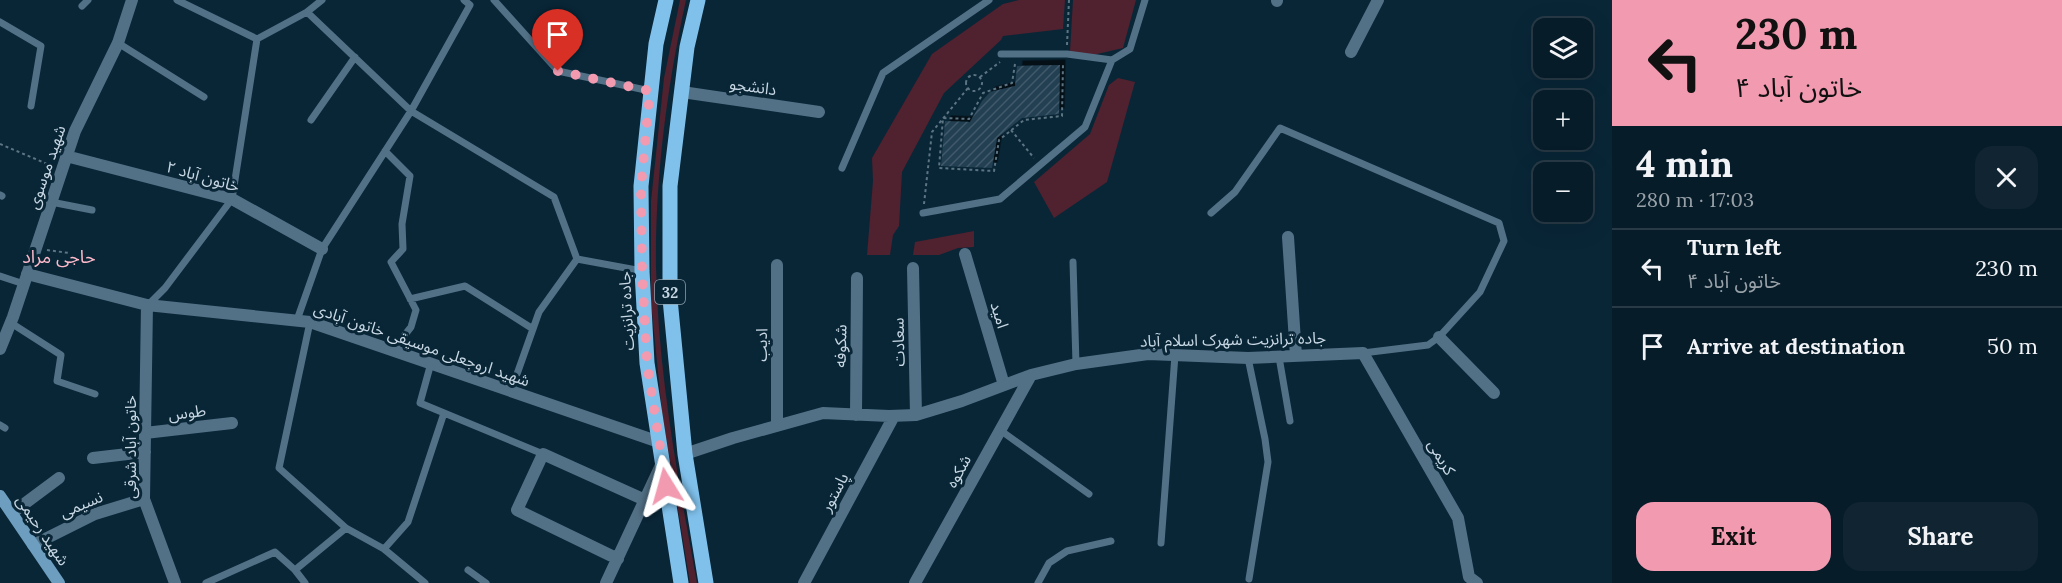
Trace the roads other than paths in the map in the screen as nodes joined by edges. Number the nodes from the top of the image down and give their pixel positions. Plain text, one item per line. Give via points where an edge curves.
1 (132, 0) edge
2 (177, 0) edge
3 (322, 0) edge
4 (494, 0) edge
5 (666, 0) edge
6 (698, 0) edge
7 (989, 0) edge
8 (1144, 0) edge
9 (1378, 0) edge
10 (469, 2) edge
11 (307, 12) junction
12 (0, 22) edge
13 (258, 39) junction
14 (118, 43) junction
15 (1351, 52) dead end
16 (1001, 54) dead end
17 (355, 57) junction
18 (1112, 60) junction
19 (650, 91) junction
20 (682, 92) junction
21 (204, 97) dead end
22 (31, 106) dead end
23 (411, 111) junction
24 (819, 112) dead end
25 (311, 120) dead end
26 (385, 151) junction
27 (66, 156) junction
28 (842, 168) dead end
29 (232, 199) junction
30 (51, 202) junction
31 (92, 210) dead end
32 (923, 213) road end
33 (1211, 213) dead end
34 (1288, 237) dead end
35 (322, 249) junction
36 (965, 254) dead end
37 (577, 259) junction
38 (1073, 262) dead end
39 (777, 265) dead end
40 (913, 268) dead end
41 (642, 271) junction
42 (0, 276) edge
43 (857, 278) dead end
44 (26, 279) junction
45 (410, 299) junction
46 (147, 305) junction
47 (304, 321) junction
48 (11, 323) junction
49 (533, 329) junction
50 (1439, 337) junction
51 (0, 349) edge
52 (393, 350) junction
53 (1363, 353) junction
54 (1175, 355) junction
55 (1296, 356) junction
56 (1279, 357) junction
57 (1248, 358) junction
58 (431, 363) junction
59 (1076, 364) junction
60 (1031, 375) junction
61 (1004, 385) junction
62 (511, 391) junction
63 (1494, 393) dead end
64 (95, 394) dead end
65 (444, 413) junction
66 (856, 414) junction
67 (916, 415) junction
68 (894, 416) junction
69 (1290, 422) dead end
70 (232, 423) dead end
71 (777, 426) junction
72 (1000, 430) junction
73 (145, 433) junction
74 (659, 442) junction
75 (145, 452) junction
76 (543, 454) junction
77 (685, 454) junction
78 (93, 458) dead end
79 (662, 464) junction
80 (59, 477) dead end
81 (1089, 494) dead end
82 (0, 496) edge
83 (144, 499) junction
84 (645, 500) junction
85 (12, 513) junction
86 (346, 528) junction
87 (1111, 541) dead end
88 (1161, 543) dead end
89 (33, 544) junction
90 (384, 549) junction
91 (618, 559) junction
92 (295, 570) junction
93 (468, 570) dead end
94 (1249, 579) dead end
95 (59, 583) edge
96 (175, 583) edge
97 (206, 583) edge
98 (305, 583) edge
99 (425, 583) edge
100 (486, 583) edge
101 (606, 583) edge
102 (681, 583) edge
103 (706, 583) edge
104 (804, 583) edge
105 (915, 583) edge
106 (1038, 583) edge
107 (1477, 583) edge

1 - 14 street, شهید موسوی
2 - 13 lane
3 - 11 lane
4 - 19 lane via 558,71
5 - 19 main road, جاده ترانزیت / 32
6 - 20 main road, 32
7 - 28 lane via 883,73
8 - 18 lane via 1130,49
9 - 15 street
10 - 23 lane
11 - 13 lane
11 - 17 lane
12 - 22 lane via 41,46
13 - 29 lane
14 - 21 lane
14 - 27 street, شهید موسوی
16 - 18 lane via 1067,54
17 - 23 lane
17 - 25 lane
18 - 32 lane via 1085,127 1000,199
19 - 41 main road, جاده ترانزیت / 32 via 641,186
20 - 24 street, دانشجو
20 - 77 main road, 32 via 670,186 669,299
23 - 26 lane
23 - 37 lane via 554,197
26 - 35 lane
26 - 45 lane via 410,176 402,224 403,249 391,262
27 - 29 street, خاتون آباد ۲
27 - 30 street, شهید موسوی
29 - 35 street, خاتون آباد ۲
29 - 46 lane via 165,288
30 - 31 lane
30 - 44 street, شهید موسوی
33 - 50 lane via 1234,192 1280,128 1499,223 1504,241 1480,292
34 - 55 street
35 - 47 lane
36 - 61 street, امید
37 - 41 lane
37 - 49 lane via 539,312
38 - 59 lane
39 - 71 street, ادیب
40 - 67 street, سعادت
41 - 74 main road, جاده ترانزیت / 32 via 647,363
42 - 44 lane
43 - 66 street, شکوفه
44 - 46 street, شهید اروجعلی موسیقی خاتون آبادی
44 - 48 street, شهید موسوی
45 - 49 lane via 465,286
45 - 52 lane via 416,310 411,327
46 - 47 street, شهید اروجعلی موسیقی خاتون آبادی
46 - 73 street, خاتون آباد شرقی
47 - 52 street, شهید اروجعلی موسیقی خاتون آبادی
47 - 86 lane via 279,468
48 - 51 street, شهید موسوی
48 - 64 lane via 62,355 57,381
49 - 62 lane
50 - 53 lane via 1428,345
50 - 63 street
52 - 58 street, شهید اروجعلی موسیقی خاتون آبادی
53 - 55 street, جاده ترانزیت شهرک اسلام آباد
53 - 107 street, کریمی via 1458,518 1469,576
54 - 57 street, جاده ترانزیت شهرک اسلام آباد
54 - 59 street, جاده ترانزیت شهرک اسلام آباد via 1149,354
54 - 88 lane
55 - 56 street, جاده ترانزیت شهرک اسلام آباد
56 - 57 street, جاده ترانزیت شهرک اسلام آباد
56 - 69 lane
57 - 94 lane via 1268,462
58 - 62 street, شهید اروجعلی موسیقی خاتون آبادی
58 - 65 lane via 420,403
59 - 60 street, جاده ترانزیت شهرک اسلام آباد
60 - 61 street, جاده ترانزیت شهرک اسلام آباد
60 - 72 street, شکوه
61 - 67 street, جاده ترانزیت شهرک اسلام آباد
62 - 74 street, شهید اروجعلی موسیقی خاتون آبادی
65 - 76 lane
65 - 90 lane via 408,522
66 - 68 street, جاده ترانزیت شهرک اسلام آباد
66 - 71 street, جاده ترانزیت شهرک اسلام آباد via 823,413
67 - 68 street, جاده ترانزیت شهرک اسلام آباد
68 - 104 street, پاستور
70 - 73 street, طوس
71 - 77 street, جاده ترانزیت شهرک اسلام آباد
72 - 81 lane
72 - 105 street, شکوه
73 - 75 street, خاتون آباد شرقی
74 - 79 main road, جاده ترانزیت / 32
75 - 78 street
75 - 83 street, خاتون آباد شرقی
76 - 84 street
76 - 91 street via 517,510
77 - 103 main road, 32
79 - 84 street
79 - 102 main road, جاده ترانزیت / 32
80 - 85 street
82 - 85 main road, شهید رحیمی
83 - 89 street, نسیمی via 95,514
83 - 96 street, خاتون آباد شرقی
84 - 91 street
85 - 89 main road, شهید رحیمی
86 - 90 lane
86 - 92 lane
87 - 106 lane via 1067,551 1049,563
89 - 95 main road, شهید رحیمی
90 - 99 lane
91 - 101 street
92 - 97 lane via 275,552
92 - 98 lane
93 - 100 lane

